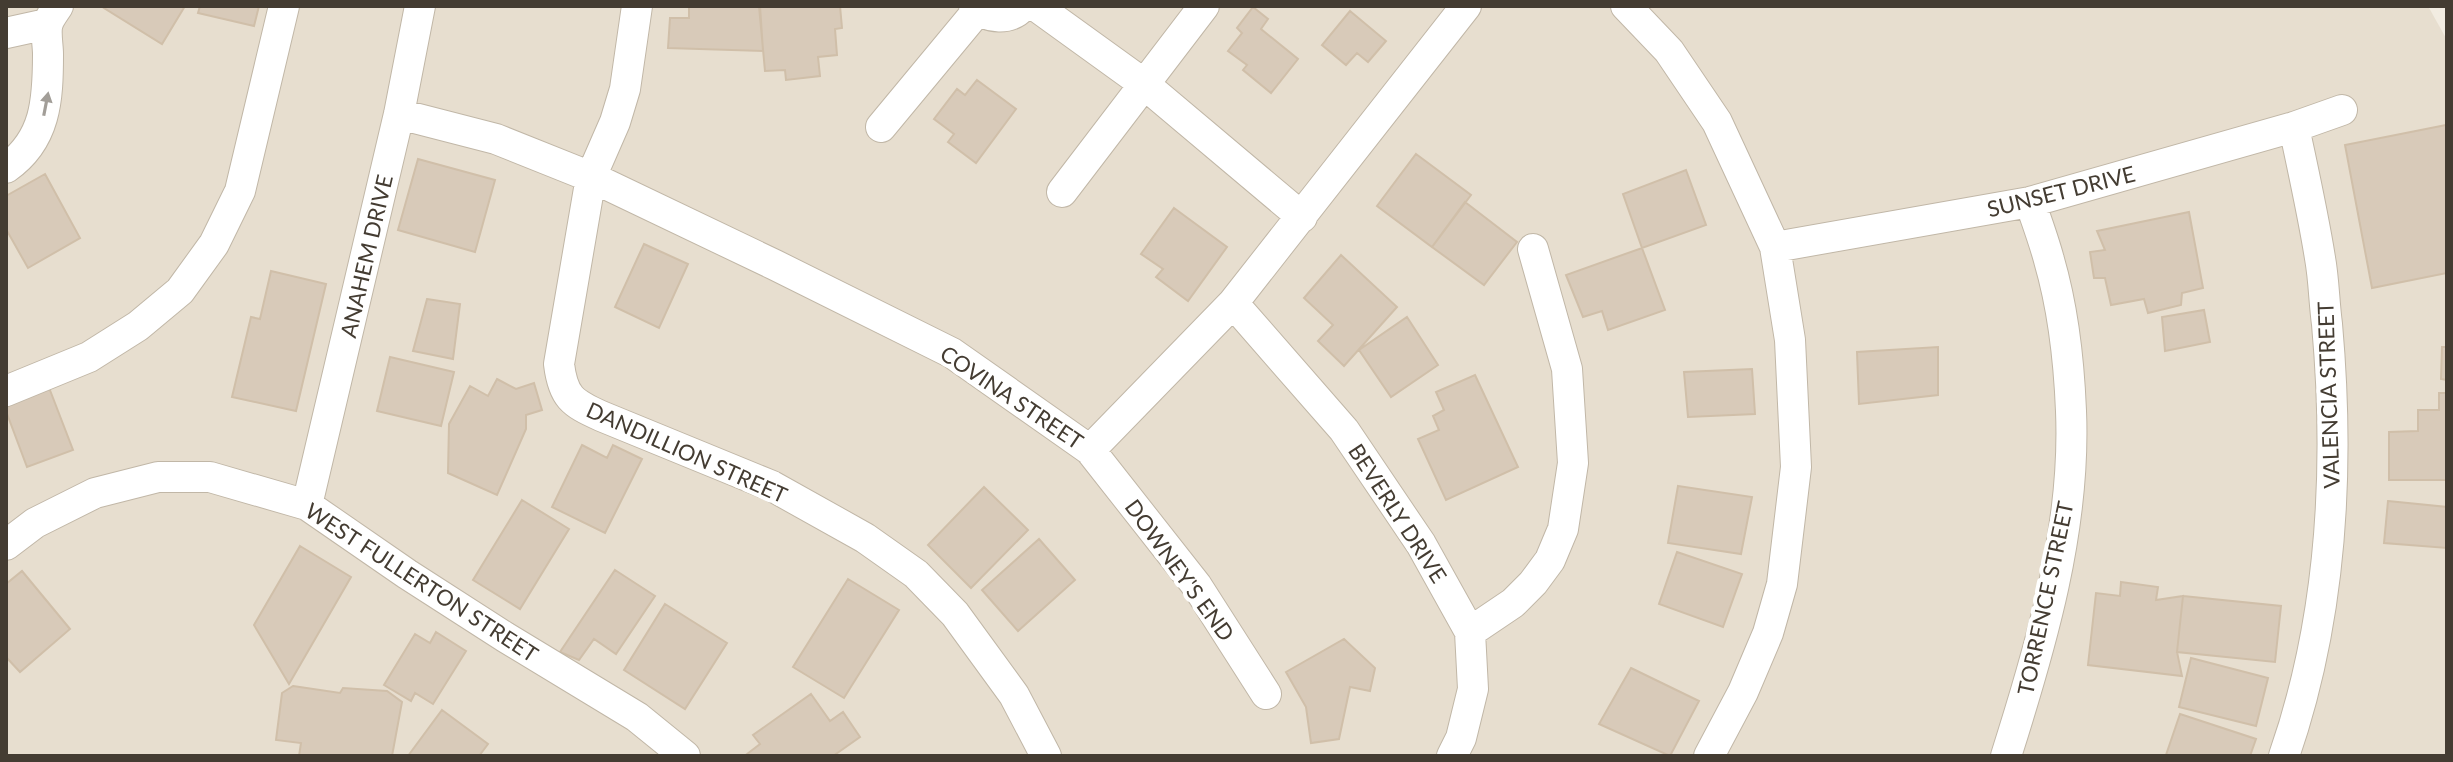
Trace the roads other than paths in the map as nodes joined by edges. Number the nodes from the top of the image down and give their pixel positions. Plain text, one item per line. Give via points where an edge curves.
1 (284, 6) edge
2 (420, 6) edge
3 (637, 6) edge
4 (1023, 6) edge
5 (1036, 6) edge
6 (1204, 6) edge
7 (1466, 6) edge
8 (1626, 6) edge
9 (976, 8) edge
10 (53, 15) edge
11 (6, 33) edge
12 (1144, 84) junction
13 (2342, 110) dead end
14 (399, 114) junction
15 (881, 127) dead end
16 (2294, 127) junction
17 (6, 168) edge
18 (591, 177) junction
19 (1062, 192) dead end
20 (2030, 202) junction
21 (1302, 217) junction
22 (1775, 247) junction
23 (1533, 249) dead end
24 (1233, 303) junction
25 (6, 391) edge
26 (1090, 450) junction
27 (307, 505) junction
28 (6, 545) edge
29 (1470, 632) junction
30 (1266, 694) dead end
31 (685, 756) edge
32 (1046, 756) edge
33 (1452, 756) edge
34 (1709, 756) edge
35 (2006, 756) edge
36 (2284, 756) edge

1 - 25 street via 240,191 214,244 180,291 138,326 89,357
2 - 14 street, ANAHEM DRIVE
3 - 18 street, DANDILLION STREET via 625,89
4 - 9 street via 1005,17
5 - 12 street
6 - 12 street
7 - 21 street, COVINA STREET
8 - 22 street via 1669,51 1717,122
9 - 15 street
10 - 11 street
17 -> 10 street via 23,155 43,116
12 - 19 street
12 - 21 street
13 - 16 street, SUNSET DRIVE
14 - 18 street, COVINA STREET via 496,139
14 - 27 street, ANAHEM DRIVE
16 - 20 street, SUNSET DRIVE
16 - 36 street, VALENCIA STREET via 2321,260 2332,380 2333,494 2311,658
18 - 26 street, COVINA STREET via 952,353
18 - 32 street, DANDILLION STREET via 559,364 567,395 580,407 772,486 865,538 916,574 955,614 1014,695
20 - 22 street, SUNSET DRIVE
20 - 35 street, TORRENCE STREET via 2062,319 2071,411 2068,493 2057,567
21 - 24 street, COVINA STREET
22 - 34 street via 1790,340 1796,467 1782,584 1762,648
23 - 29 street via 1567,369 1573,463 1563,529 1533,583
24 - 26 street, COVINA STREET
24 - 29 street, BEVERLY DRIVE via 1344,430 1421,544
26 - 30 street, DOWNEY'S END via 1197,586
27 - 28 street, WEST FULLERTON STREET via 210,477 158,477 95,493 35,523
27 - 31 street, WEST FULLERTON STREET via 480,622 637,717
29 - 33 street, BEVERLY DRIVE via 1473,689

